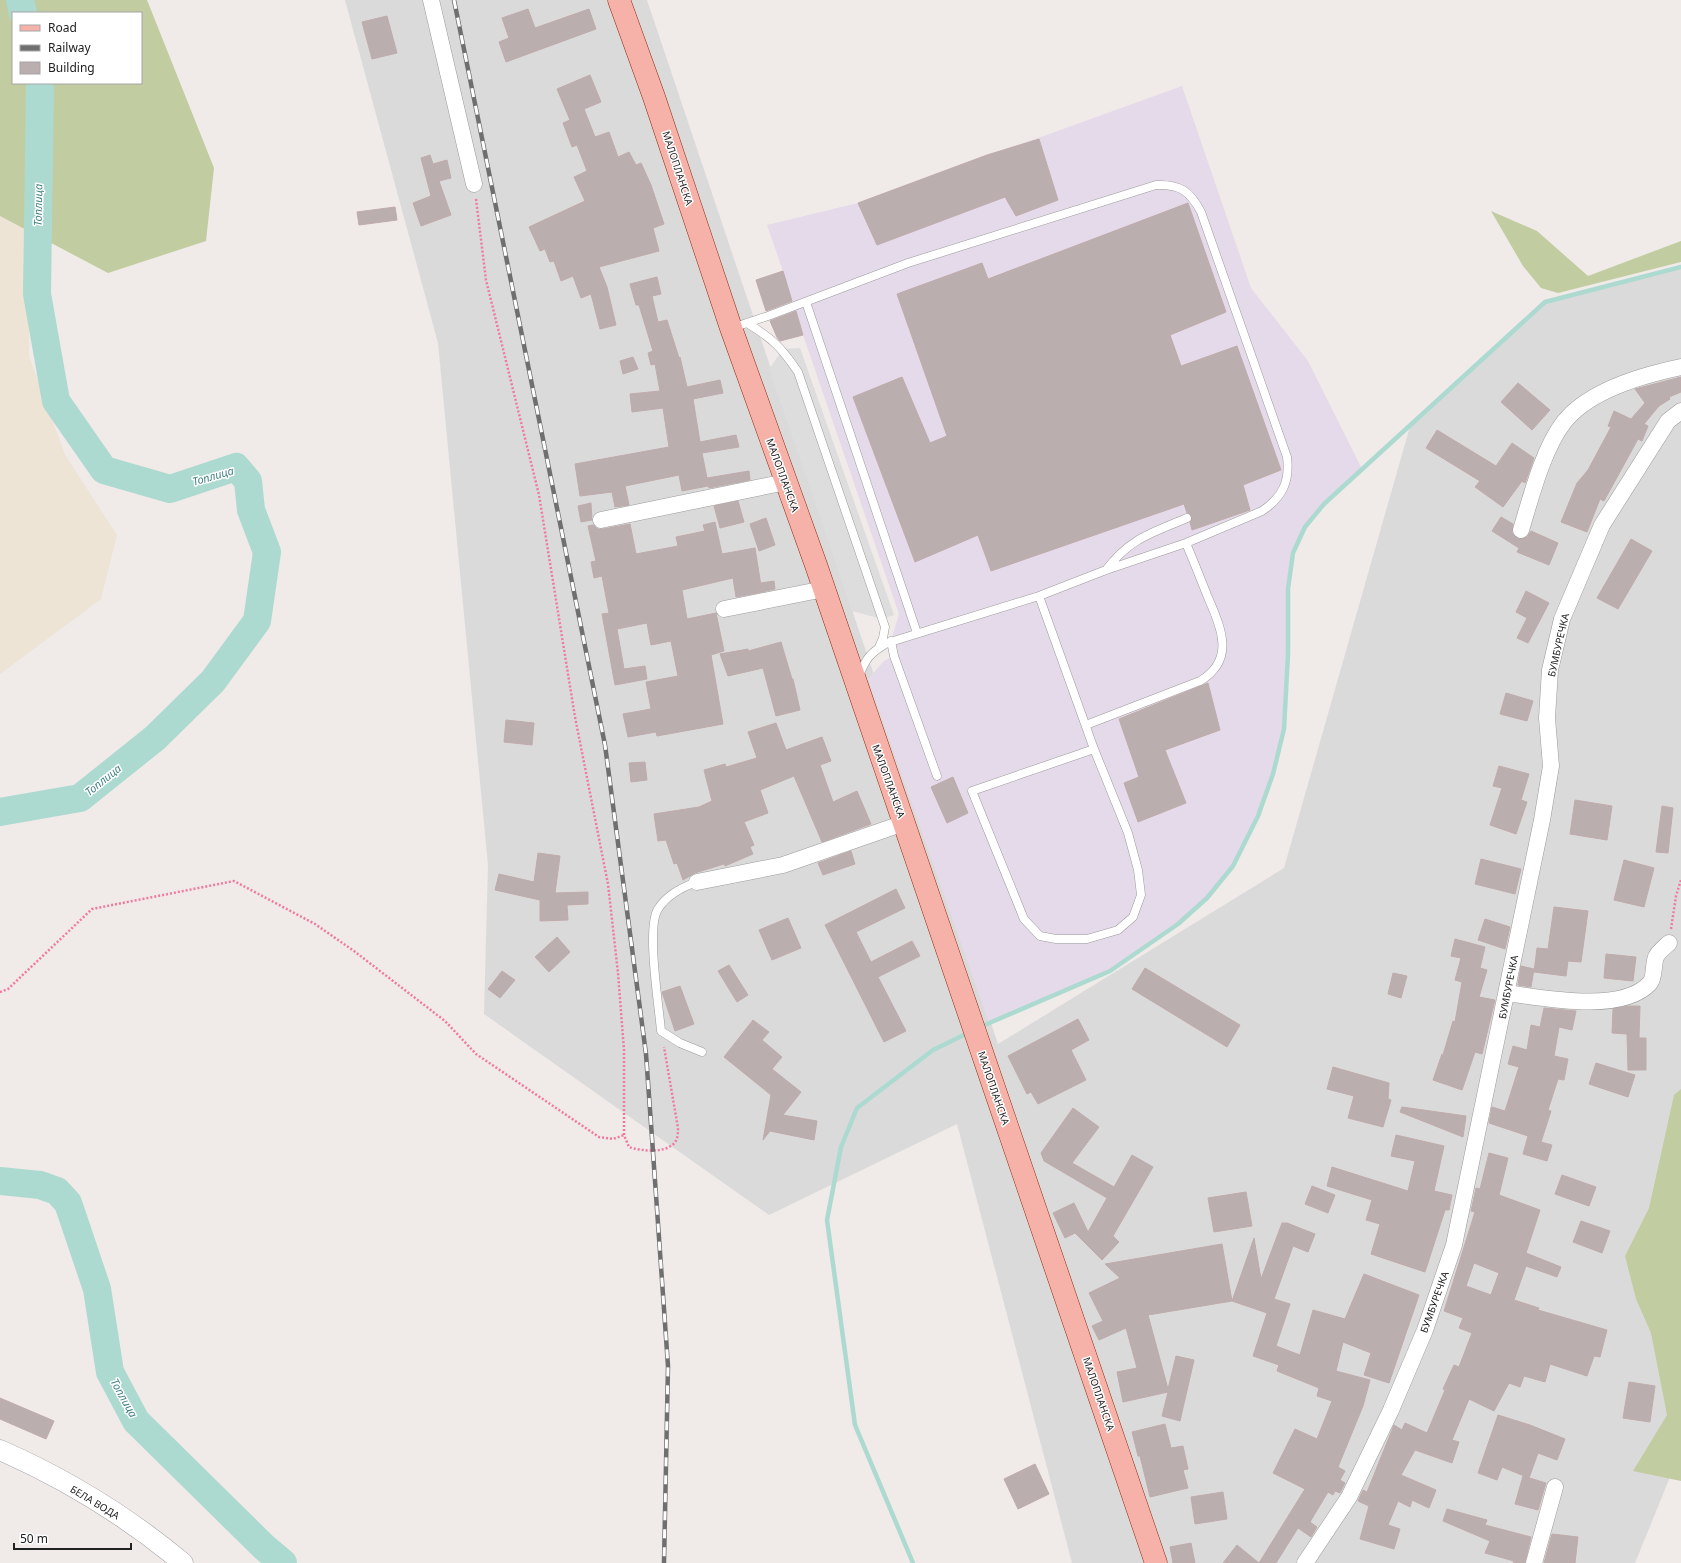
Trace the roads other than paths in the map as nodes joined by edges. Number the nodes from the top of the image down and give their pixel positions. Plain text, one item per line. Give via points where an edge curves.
1 (431, 0) edge
2 (619, 0) edge
3 (474, 184) road end
4 (806, 302) junction
5 (739, 326) junction
6 (1681, 367) edge
7 (1681, 411) edge
8 (786, 482) junction
9 (1186, 518) dead end
10 (601, 520) dead end
11 (1521, 530) dead end
12 (1186, 543) junction
13 (1106, 570) junction
14 (824, 589) junction
15 (1039, 596) junction
16 (724, 609) dead end
17 (917, 633) junction
18 (891, 641) junction
19 (879, 647) junction
20 (855, 686) junction
21 (1086, 725) junction
22 (1094, 749) junction
23 (938, 776) dead end
24 (904, 823) junction
25 (697, 882) joint
26 (1669, 943) road end
27 (1507, 993) junction
28 (702, 1052) dead end
29 (0, 1450) edge
30 (1555, 1487) dead end
31 (183, 1563) edge
32 (1156, 1563) edge
33 (1305, 1563) edge
34 (1534, 1563) edge

1 - 3 street
2 - 5 main road, МАЛОПЛАНСКА
4 - 5 lane
4 - 12 lane via 908,263 1156,185 1171,184 1183,189 1194,199 1201,212 1287,457 1289,472 1283,488 1272,504 1262,511
4 - 17 lane
5 - 8 main road, МАЛОПЛАНСКА
5 - 19 lane via 768,336 783,349 798,372 885,627
6 - 11 street via 1646,374 1603,393 1572,413 1563,423 1538,472
7 - 27 street, БУМБУРЕЧКА via 1668,420 1602,525 1562,619 1550,670 1547,718 1551,766
8 - 10 street
8 - 14 main road, МАЛОПЛАНСКА
9 - 13 lane via 1133,542 1118,554
12 - 13 lane
12 - 21 lane via 1221,626 1223,646 1220,662 1212,674 1200,681
13 - 15 lane
14 - 16 street
14 - 20 main road, МАЛОПЛАНСКА
15 - 17 lane
15 - 21 lane
17 - 18 lane
18 - 19 lane
18 - 23 lane via 894,656
19 - 20 lane via 865,660
20 - 24 main road, МАЛОПЛАНСКА
21 - 22 lane
22 - 22 lane via 1128,833 1138,870 1141,895 1133,917 1118,930 1088,939 1056,940 1040,936 1024,920 972,791
24 - 25 street via 783,865
24 - 32 main road, МАЛОПЛАНСКА
25 - 28 lane via 681,888 667,898 658,909 652,929 661,1031 680,1043
26 - 27 street via 1657,956 1651,982 1641,991 1616,999 1587,1003
27 - 33 street, БУМБУРЕЧКА via 1454,1245 1424,1330 1391,1410 1349,1496
29 - 31 street, БЕЛА ВОДА via 120,1516
30 - 34 street

